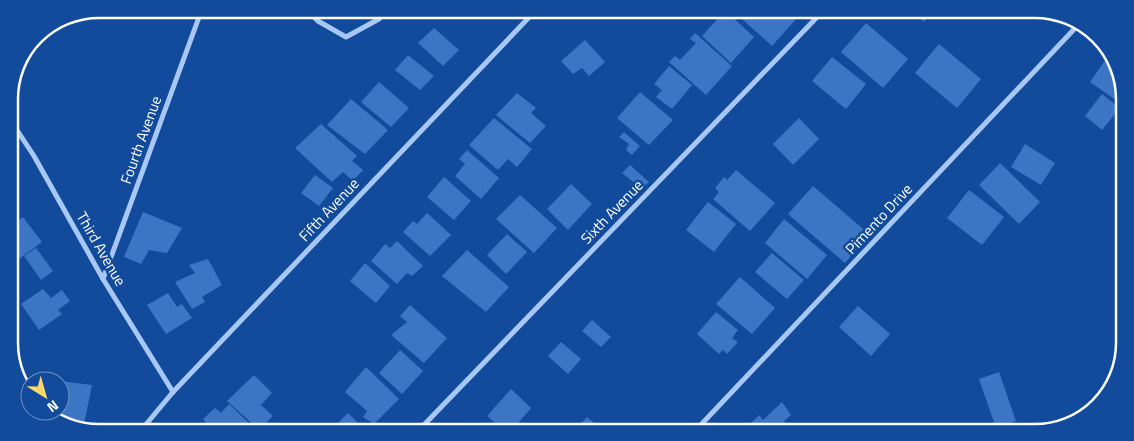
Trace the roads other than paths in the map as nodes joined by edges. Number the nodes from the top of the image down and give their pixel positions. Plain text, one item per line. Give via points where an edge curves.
1 (199, 18) edge
2 (315, 18) edge
3 (380, 18) edge
4 (527, 18) edge
5 (816, 18) edge
6 (1075, 28) edge
7 (18, 132) edge
8 (103, 278) junction
9 (173, 392) junction
10 (703, 423) edge
11 (146, 424) edge
12 (425, 424) edge

1 - 8 street, Fourth Avenue
2 - 3 street via 346,37
4 - 9 street, Fifth Avenue
5 - 12 street, Sixth Avenue
6 - 10 street, Pimento Drive
7 - 8 street, Third Avenue
8 - 9 street, Third Avenue
9 - 11 street, Fifth Avenue

